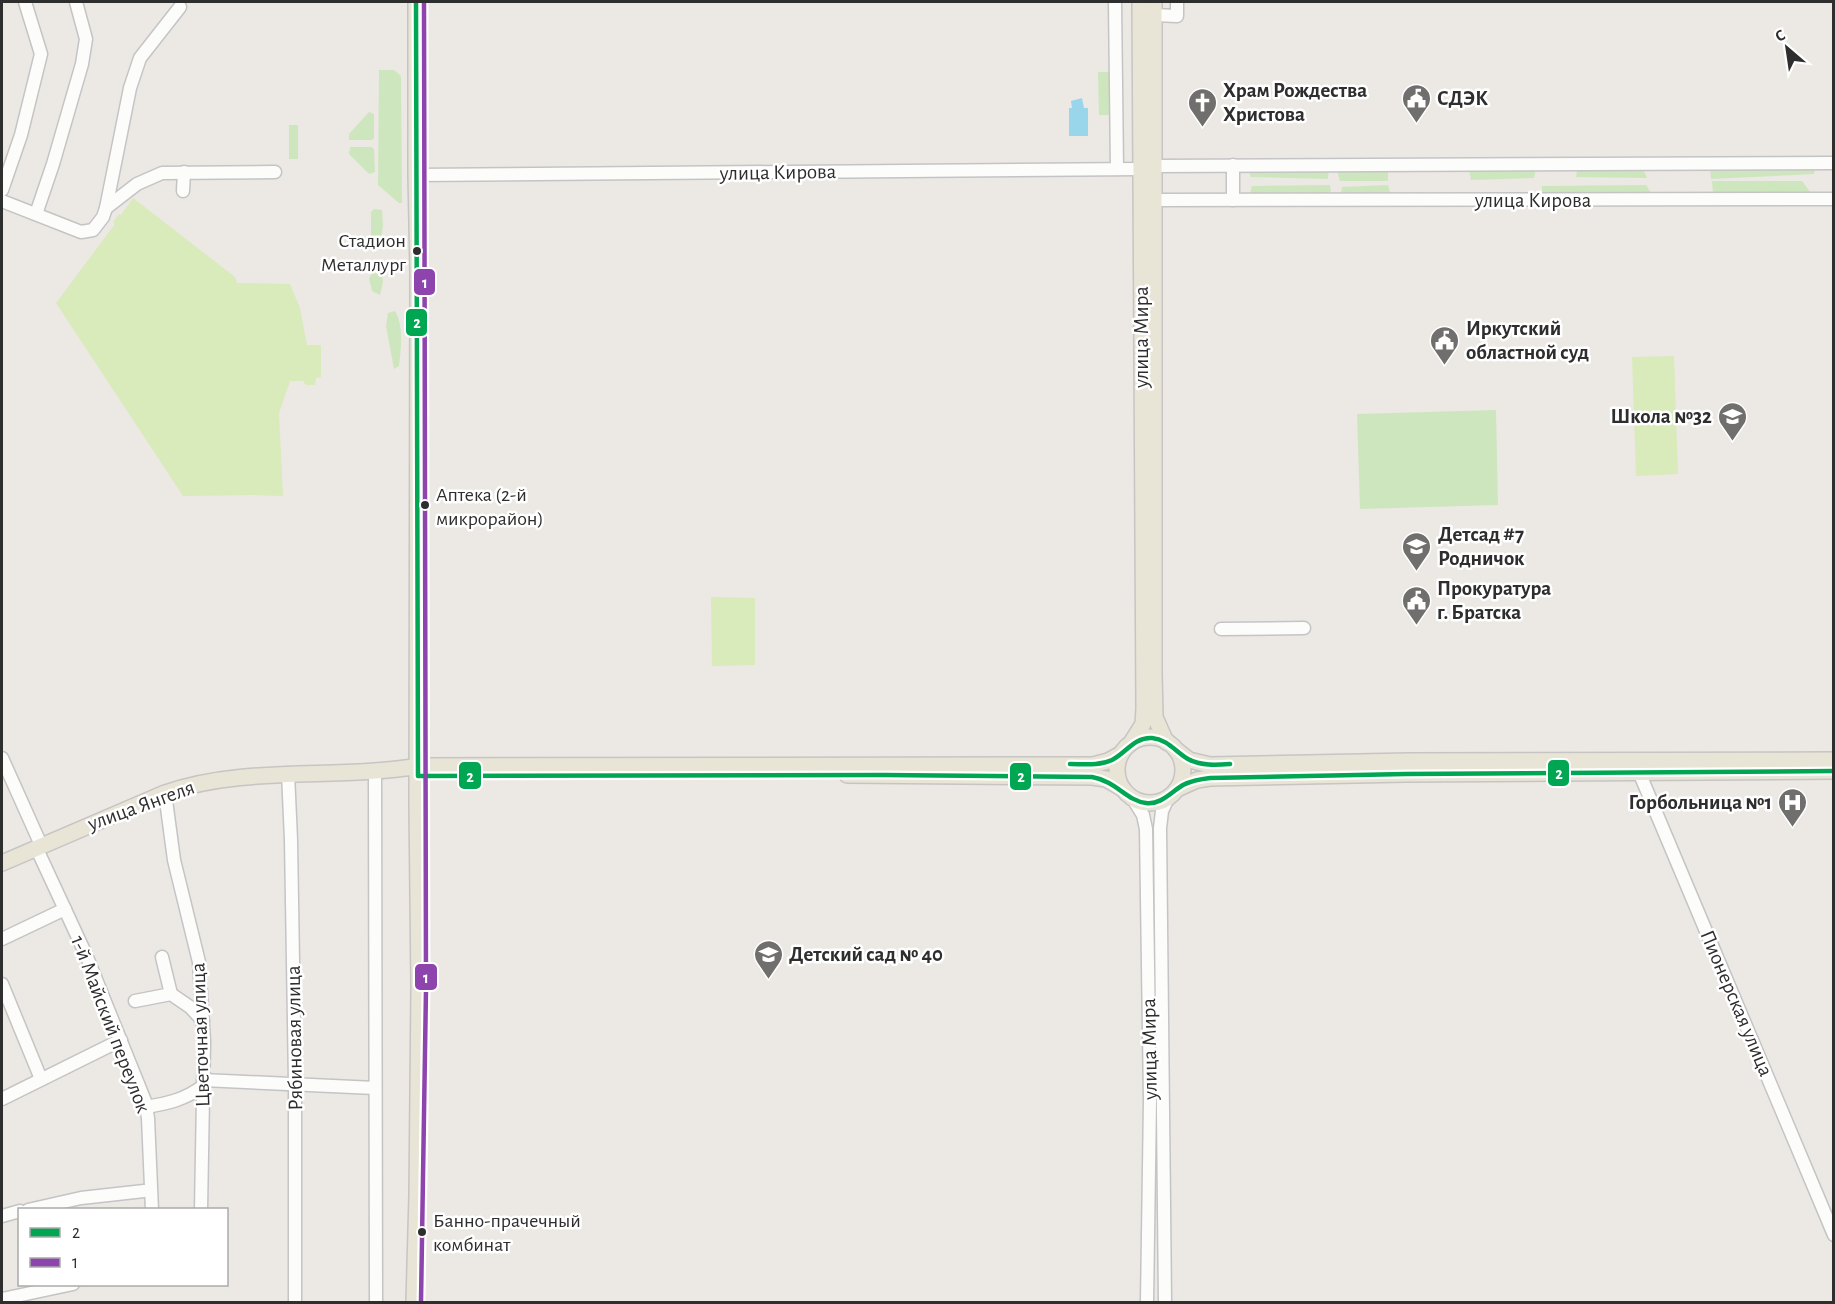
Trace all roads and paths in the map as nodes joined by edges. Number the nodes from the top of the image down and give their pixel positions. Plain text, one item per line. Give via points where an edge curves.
1 (25, 2) edge
2 (76, 2) edge
3 (416, 2) edge
4 (1115, 2) edge
5 (1140, 2) edge
6 (1177, 2) edge
7 (180, 7) dead end
8 (1154, 8) edge
9 (1147, 104) junction
10 (1833, 163) edge
11 (1233, 165) junction
12 (1147, 167) junction
13 (1117, 169) junction
14 (184, 172) junction
15 (275, 172) dead end
16 (416, 175) junction
17 (2, 190) edge
18 (183, 191) dead end
19 (1833, 199) edge
20 (1154, 200) junction
21 (1233, 200) junction
22 (2, 201) edge
23 (106, 208) junction
24 (36, 214) junction
25 (1148, 324) junction
26 (1304, 628) dead end
27 (1221, 629) dead end
28 (1148, 672) junction
29 (1171, 746) junction
30 (1126, 749) junction
31 (2, 758) edge
32 (1833, 760) edge
33 (1564, 766) junction
34 (375, 771) junction
35 (418, 771) junction
36 (552, 771) junction
37 (1639, 771) junction
38 (1833, 771) edge
39 (288, 773) junction
40 (165, 792) junction
41 (1172, 793) junction
42 (1128, 794) junction
43 (38, 846) junction
44 (2, 863) edge
45 (65, 909) junction
46 (2, 939) edge
47 (162, 957) dead end
48 (2, 984) edge
49 (171, 994) junction
50 (135, 1001) dead end
51 (203, 1021) junction
52 (121, 1040) junction
53 (41, 1079) junction
54 (203, 1083) junction
55 (295, 1083) junction
56 (375, 1088) junction
57 (2, 1099) edge
58 (146, 1107) junction
59 (144, 1191) dead end
60 (32, 1208) edge
61 (152, 1208) edge
62 (201, 1208) edge
63 (18, 1212) edge
64 (2, 1216) edge
65 (1833, 1234) edge
66 (64, 1286) edge
67 (2, 1299) edge
68 (295, 1302) edge
69 (376, 1302) edge
70 (414, 1302) edge
71 (1147, 1302) edge
72 (1165, 1302) edge

1 - 17 street via 41,54 21,135
2 - 24 street via 86,39 82,64
3 - 16 main road
4 - 13 street
5 - 9 main road, улица Мира
6 - 8 street via 1177,16
7 - 23 street via 140,58 130,88
8 - 9 main road, улица Мира
9 - 12 main road, улица Мира
10 - 11 street, улица Кирова
11 - 12 street, улица Кирова
11 - 21 street
12 - 13 street, улица Кирова
12 - 20 main road, улица Мира
12 - 25 main road, улица Мира
13 - 16 street, улица Кирова
14 - 15 street
14 - 18 street
14 - 23 street via 162,173 137,184
16 - 35 main road
19 - 21 street, улица Кирова
20 - 21 street, улица Кирова
20 - 25 main road, улица Мира
22 - 24 street
23 - 24 street via 93,230 81,232
25 - 28 main road, улица Мира
26 - 27 street
28 - 29 main road via 1155,717
28 - 30 main road via 1144,718 1139,733
29 - 30 main road via 1152,738 1137,740
29 - 33 main road via 1189,760 1210,765 1410,761
29 - 41 main road via 1182,770
30 - 36 main road via 1093,765
30 - 42 main road via 1117,775
31 - 43 street, 1-й Майский переулок
32 - 33 main road
33 - 37 main road
33 - 41 main road via 1210,778
34 - 35 main road, улица Янгеля
34 - 39 main road, улица Янгеля
34 - 56 street
35 - 36 main road, улица Янгеля
35 - 70 main road via 419,1098
36 - 42 main road via 1092,777 1106,779
37 - 38 main road
37 - 65 street, Пионерская улица
39 - 40 main road, улица Янгеля via 212,780
39 - 55 street, Рябиновая улица
40 - 43 main road, улица Янгеля
40 - 51 street, Цветочная улица via 174,860 199,962
41 - 42 main road via 1147,803
41 - 72 street, улица Мира via 1162,811 1160,828
42 - 71 street, улица Мира via 1143,815 1146,829 1150,1101
43 - 44 main road, улица Янгеля
43 - 45 street, 1-й Майский переулок
45 - 46 street
45 - 52 street, 1-й Майский переулок
47 - 49 street
48 - 53 street
49 - 50 street
49 - 51 street
51 - 54 street, Цветочная улица
52 - 53 street
52 - 58 street, 1-й Майский переулок
53 - 57 street
54 - 55 street
54 - 58 street via 188,1097
54 - 62 street, Цветочная улица
55 - 56 street
55 - 68 street, Рябиновая улица
56 - 69 street
58 - 61 street, 1-й Майский переулок
59 - 60 street via 81,1197
63 - 64 street
66 - 67 street

